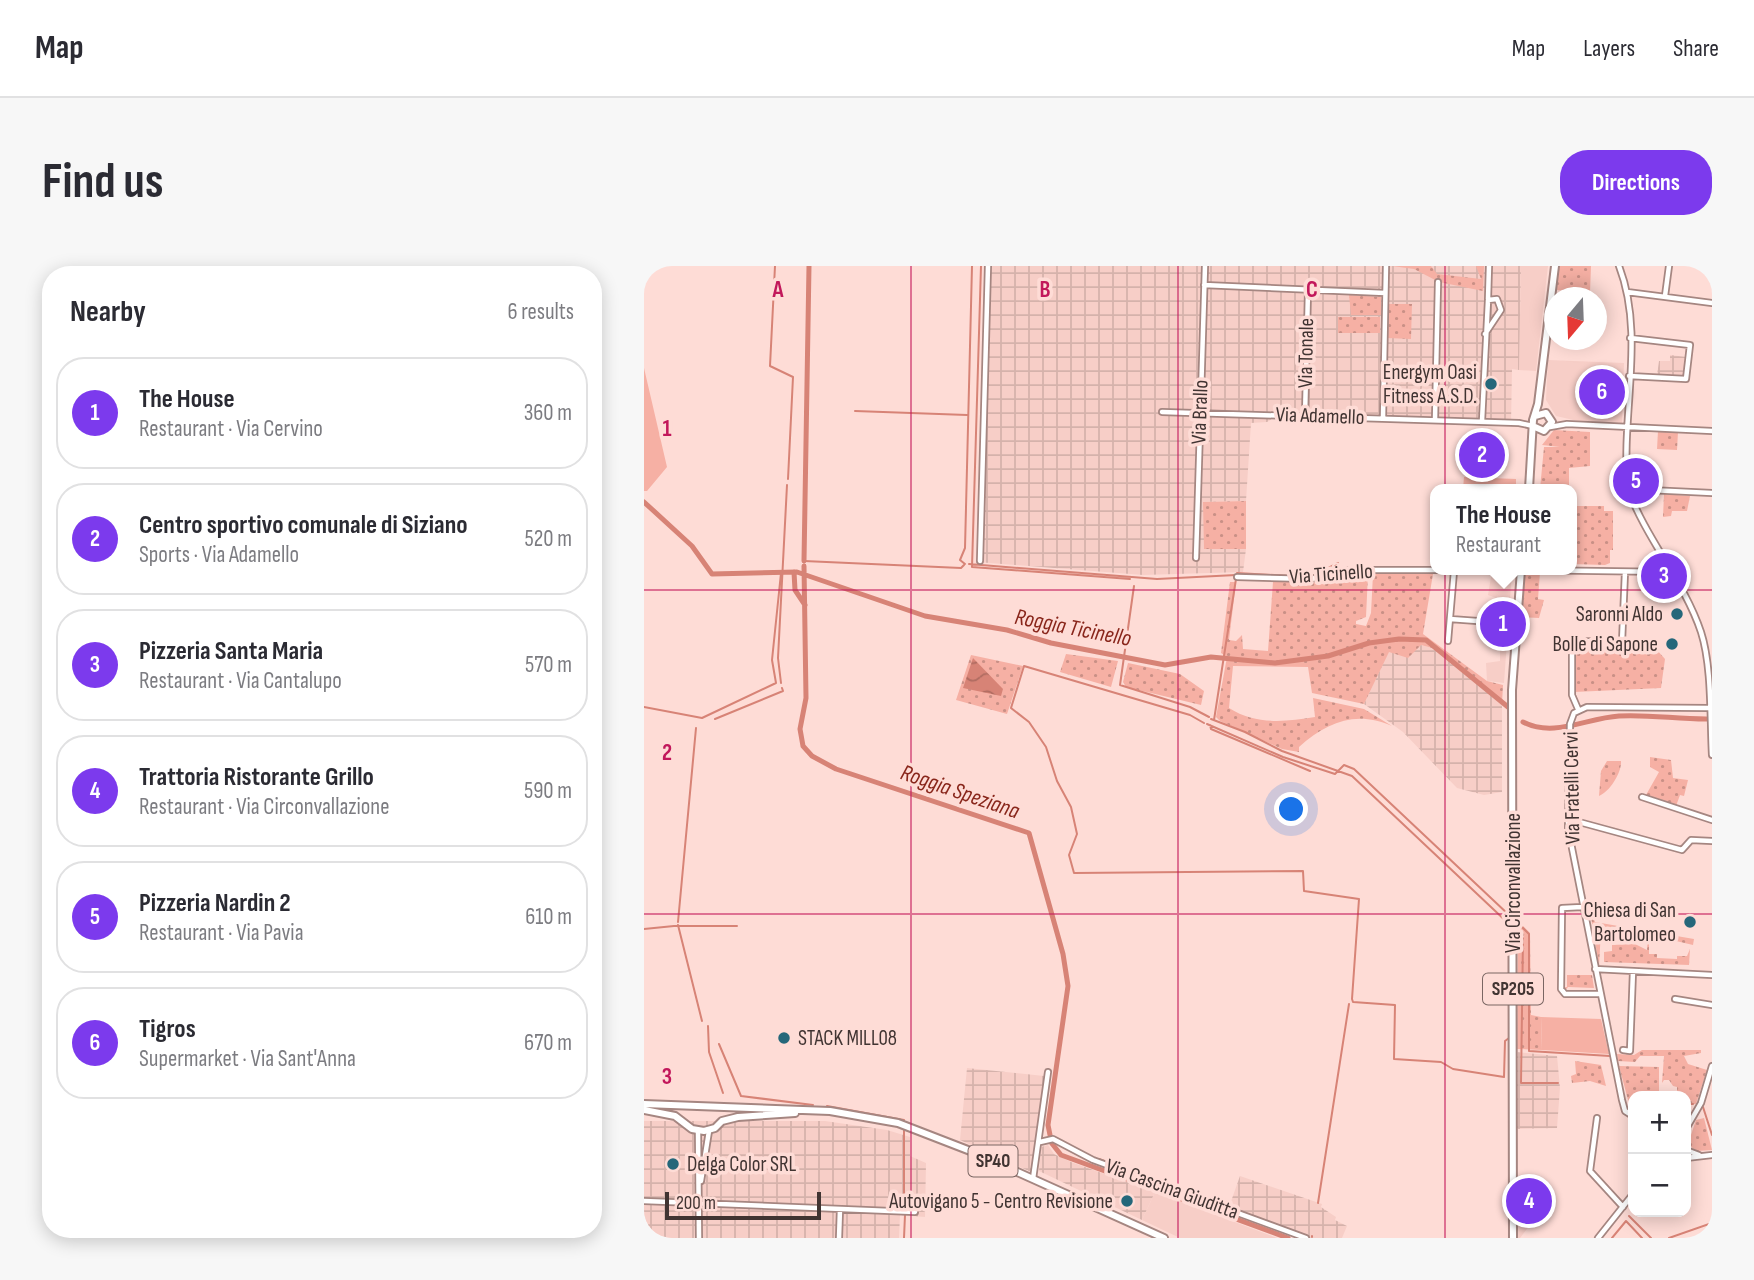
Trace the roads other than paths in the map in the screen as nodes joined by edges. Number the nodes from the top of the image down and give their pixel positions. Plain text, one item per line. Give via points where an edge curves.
1 (988, 266) edge
2 (1205, 266) edge
3 (1386, 266) edge
4 (1489, 266) edge
5 (1555, 266) edge
6 (1619, 266) edge
7 (1669, 266) edge
8 (1438, 282) dead end
9 (1204, 285) junction
10 (1308, 291) junction
11 (1627, 292) junction
12 (1385, 293) junction
13 (1665, 296) junction
14 (1488, 300) junction
15 (1712, 303) edge
16 (1485, 334) junction
17 (1630, 338) junction
18 (1629, 376) junction
19 (1540, 390) junction
20 (1163, 412) dead end
21 (1200, 413) junction
22 (1305, 416) junction
23 (1549, 416) junction
24 (1535, 417) junction
25 (1383, 418) junction
26 (1435, 420) junction
27 (1482, 421) junction
28 (1519, 423) junction
29 (1567, 424) junction
30 (1534, 427) junction
31 (1627, 427) junction
32 (1549, 428) junction
33 (1712, 431) edge
34 (1533, 453) junction
35 (1530, 484) edge
36 (1628, 489) junction
37 (1712, 493) edge
38 (1196, 558) dead end
39 (980, 561) dead end
40 (1430, 571) edge
41 (1577, 571) edge
42 (1625, 572) junction
43 (1670, 572) junction
44 (1454, 575) edge
45 (1522, 575) edge
46 (1237, 577) dead end
47 (1449, 619) junction
48 (1491, 622) dead end
49 (1448, 641) dead end
50 (1704, 645) junction
51 (1712, 647) edge
52 (1710, 688) edge
53 (1578, 709) junction
54 (1708, 711) junction
55 (1712, 755) edge
56 (1642, 797) dead end
57 (1568, 819) junction
58 (1712, 820) edge
59 (1712, 841) edge
60 (1582, 907) junction
61 (1595, 969) junction
62 (1633, 971) junction
63 (1712, 975) edge
64 (1600, 994) junction
65 (1675, 999) dead end
66 (1712, 1005) edge
67 (1623, 1050) dead end
68 (1712, 1066) edge
69 (1048, 1072) dead end
70 (644, 1104) edge
71 (644, 1110) edge
72 (814, 1111) junction
73 (1628, 1112) edge
74 (1597, 1118) dead end
75 (1691, 1120) edge
76 (698, 1131) junction
77 (709, 1131) junction
78 (1040, 1142) junction
79 (1691, 1151) edge
80 (1704, 1155) junction
81 (1712, 1155) edge
82 (1691, 1157) edge
83 (1033, 1180) junction
84 (700, 1182) junction
85 (1628, 1200) edge
86 (644, 1201) edge
87 (699, 1204) junction
88 (1623, 1207) junction
89 (840, 1209) junction
90 (915, 1212) dead end
91 (699, 1238) edge
92 (839, 1238) edge
93 (1164, 1238) edge
94 (1306, 1238) edge
95 (1513, 1238) edge
96 (1598, 1238) edge

1 - 39 street
2 - 9 street, Via Brallo
3 - 12 street
4 - 14 street
5 - 19 main road
6 - 11 street
7 - 13 street
8 - 26 street
9 - 10 street
9 - 21 street, Via Brallo
10 - 12 street
10 - 22 street, Via Tonale
11 - 13 street
11 - 17 street
12 - 25 street
13 - 15 street
14 - 16 street
14 - 16 street via 1497,299 1501,310
16 - 27 street
17 - 18 street
17 - 18 street via 1690,345 1686,379
18 - 31 street
19 - 23 main road
19 - 24 main road
20 - 21 street, Via Adamello
21 - 22 street, Via Adamello
21 - 38 street, Via Brallo
22 - 25 street, Via Adamello
23 - 24 main road via 1540,413
23 - 29 street
23 - 32 main road
24 - 28 street
24 - 30 main road
25 - 26 street, Via Adamello
26 - 27 street, Via Adamello
27 - 28 street, Via Adamello
28 - 30 street
29 - 31 street
29 - 32 street
30 - 32 main road via 1541,431
30 - 34 main road
31 - 33 street
31 - 36 street
32 - 34 main road
34 - 35 main road
36 - 37 street
36 - 43 street
40 - 46 street, Via Ticinello via 1351,570 1311,579
41 - 42 street
42 - 43 street
42 - 53 street via 1622,642 1573,640 1572,695
43 - 50 street via 1692,609
44 - 47 street
45 - 95 main road, Via Circonvallazione / SP205 via 1512,690
47 - 48 street
47 - 49 street
50 - 51 street
50 - 52 street
52 - 54 street
53 - 54 street, Via Fratelli Cervi
53 - 57 street, Via Fratelli Cervi via 1570,724
54 - 55 street
56 - 58 street
57 - 59 street via 1682,850 1691,840
57 - 60 street, Via Fratelli Cervi
60 - 61 street, Via Fratelli Cervi
60 - 64 street via 1562,908 1561,989 1565,994
61 - 62 street
61 - 64 street, Via Fratelli Cervi
62 - 63 street
62 - 67 street via 1630,1051
64 - 73 street, Via Fratelli Cervi
65 - 66 street
68 - 75 street
69 - 78 street
70 - 72 main road, SP40
71 - 76 main road, SP40 via 675,1116
72 - 77 main road, SP40 via 738,1117
72 - 83 main road, SP40 via 898,1123
74 - 88 street via 1590,1171
76 - 77 main road, SP40
76 - 84 street
77 - 84 street
78 - 83 street
78 - 94 street, Via Cascina Giuditta via 1053,1139 1093,1160
79 - 80 street
80 - 81 street
80 - 82 street
83 - 93 main road, SP40
84 - 87 street
85 - 88 street
86 - 87 street
87 - 89 street
87 - 91 street
88 - 96 street
89 - 90 street
89 - 92 street

